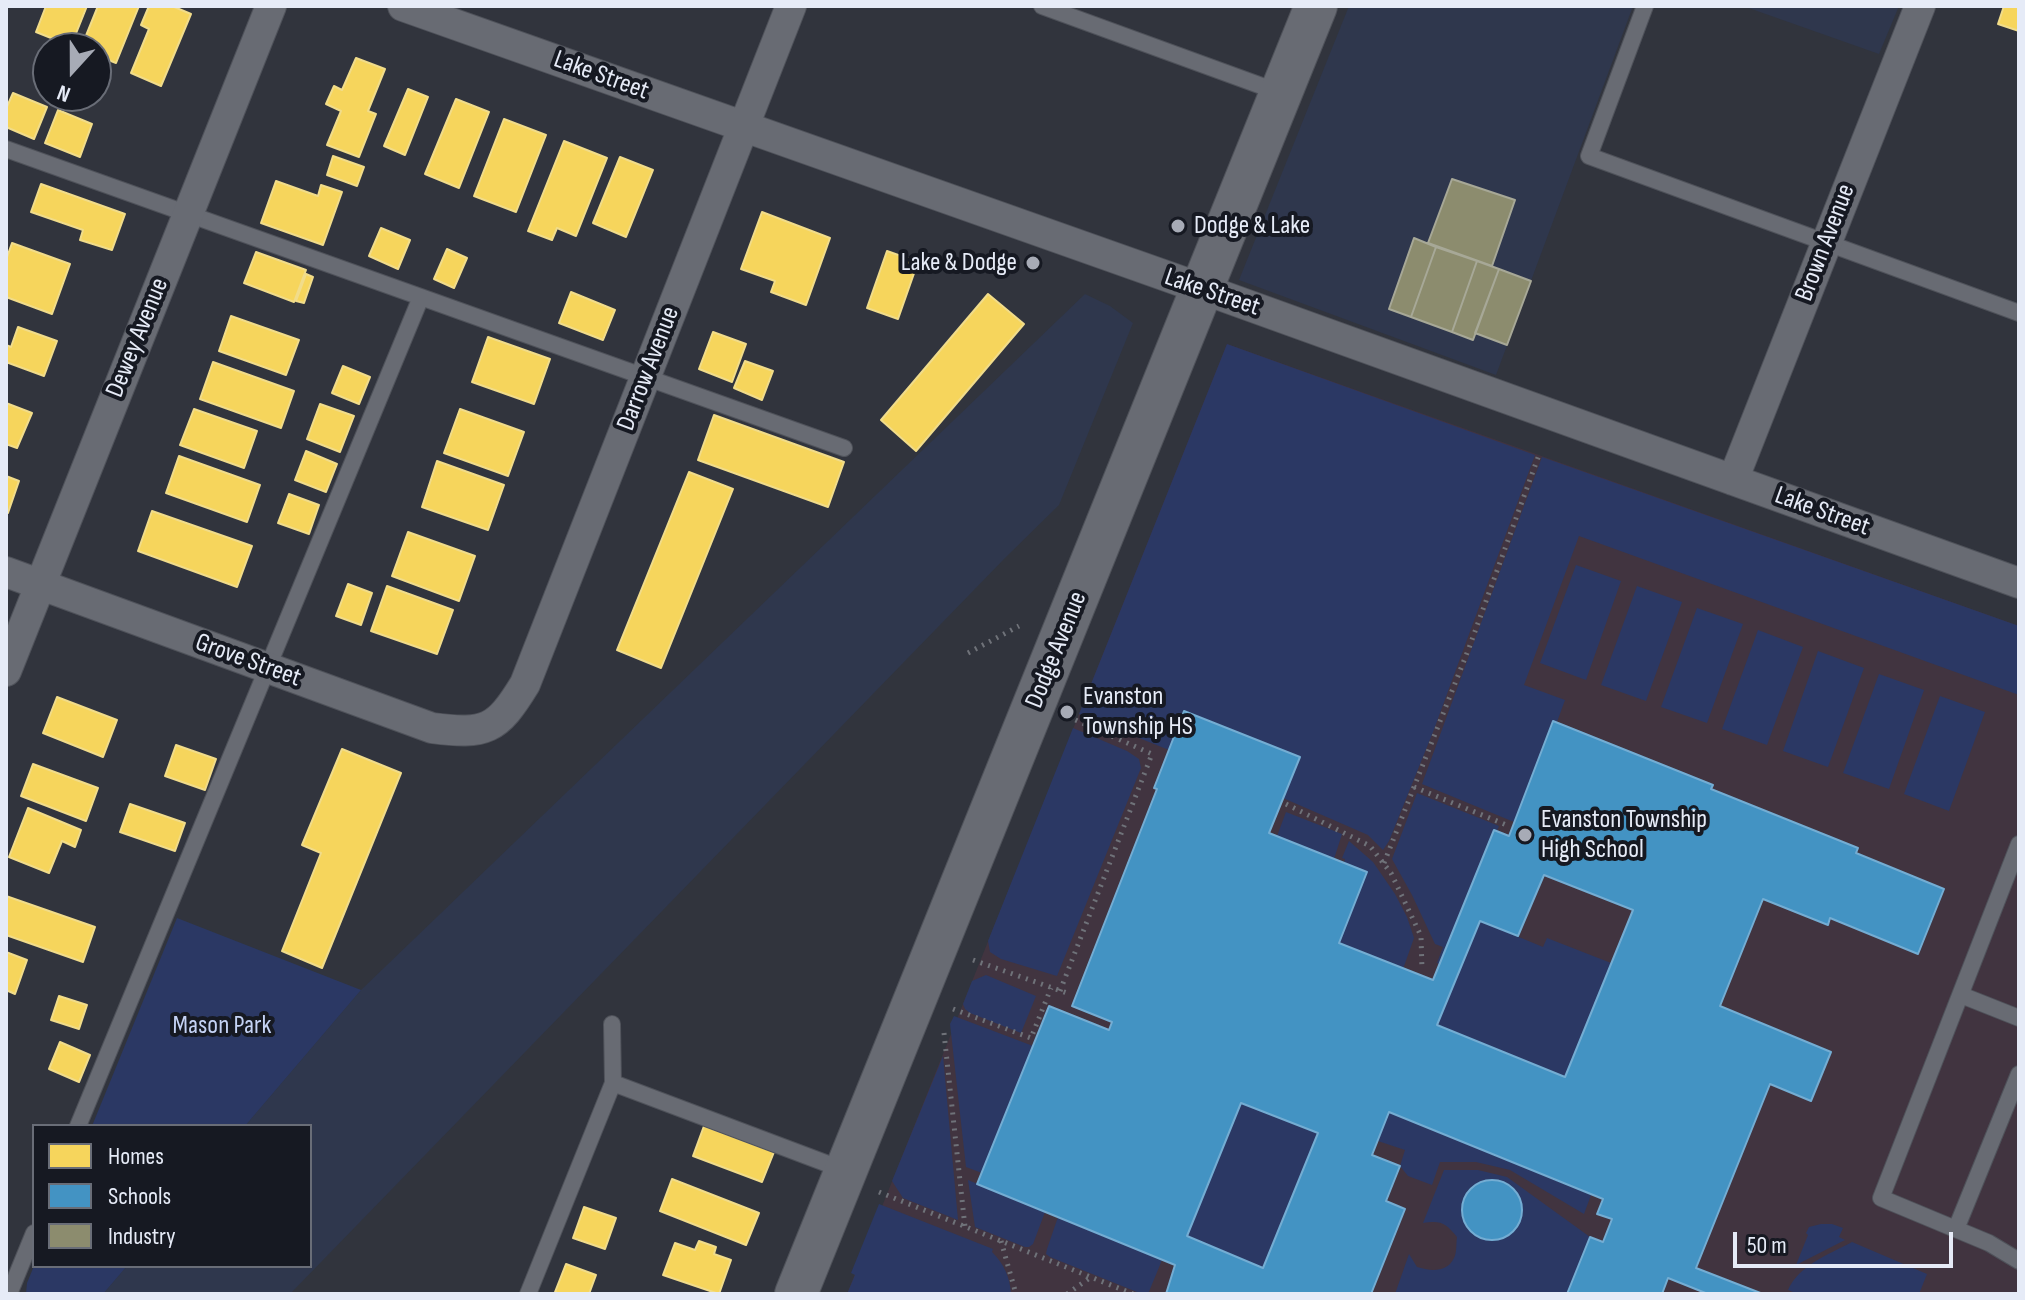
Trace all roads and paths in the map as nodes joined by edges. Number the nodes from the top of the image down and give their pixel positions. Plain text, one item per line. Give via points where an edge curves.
1 (271, 6) edge
2 (403, 6) edge
3 (791, 6) edge
4 (1316, 6) edge
5 (1645, 6) edge
6 (1920, 6) edge
7 (1053, 8) edge
8 (1281, 93) junction
9 (743, 126) junction
10 (6, 149) edge
11 (188, 213) junction
12 (1826, 243) junction
13 (1203, 289) junction
14 (421, 297) junction
15 (2019, 313) edge
16 (646, 377) junction
17 (844, 448) dead end
18 (1540, 452) dead end
19 (1733, 480) junction
20 (6, 572) edge
21 (2019, 583) edge
22 (40, 585) junction
23 (1019, 626) dead end
24 (968, 653) dead end
25 (267, 668) junction
26 (6, 671) edge
27 (1071, 718) dead end
28 (493, 725) joint
29 (1414, 787) junction
30 (1286, 804) dead end
31 (1509, 826) dead end
32 (2019, 844) edge
33 (1384, 863) junction
34 (973, 960) dead end
35 (1422, 970) dead end
36 (1051, 988) junction
37 (1961, 995) junction
38 (953, 1009) dead end
39 (2019, 1018) edge
40 (612, 1024) dead end
41 (944, 1033) dead end
42 (2019, 1074) edge
43 (613, 1083) junction
44 (79, 1124) edge
45 (863, 1182) junction
46 (965, 1227) junction
47 (1956, 1229) junction
48 (32, 1238) edge
49 (1001, 1241) junction
50 (2019, 1261) edge
51 (1091, 1277) junction
52 (9, 1294) edge
53 (528, 1294) edge
54 (796, 1294) edge
55 (1016, 1294) edge
56 (1067, 1294) edge
57 (1133, 1294) edge

1 - 11 street, Dewey Avenue
2 - 9 street, Lake Street
3 - 9 street, Darrow Avenue
4 - 8 main road, Dodge Avenue
5 - 12 lane via 1589,156
6 - 12 street, Brown Avenue
7 - 8 lane
8 - 13 main road, Dodge Avenue
9 - 13 street, Lake Street
9 - 16 street, Darrow Avenue
10 - 11 lane
11 - 14 lane
11 - 22 street, Dewey Avenue
12 - 15 lane
12 - 19 street, Brown Avenue
13 - 19 street, Lake Street
13 - 45 main road, Dodge Avenue
14 - 16 lane
14 - 25 lane
16 - 17 lane
16 - 28 street, Darrow Avenue via 525,684
18 - 29 path
19 - 21 street, Lake Street
20 - 22 street, Grove Street
22 - 25 street, Grove Street
22 - 26 street, Dewey Avenue
23 - 24 path
25 - 28 street, Grove Street via 432,728 465,732
25 - 44 lane
27 - 36 path via 1152,754 1064,992
29 - 31 path
29 - 33 path
30 - 33 path via 1370,846
32 - 37 lane
33 - 35 path via 1421,936
34 - 36 path
36 - 38 path via 1031,1038
37 - 39 lane
37 - 47 lane via 1881,1198
40 - 43 lane
41 - 46 path
42 - 47 lane
43 - 45 lane
43 - 53 lane
45 - 46 path
45 - 54 main road, Dodge Avenue
46 - 49 path
47 - 50 lane
48 - 52 lane
49 - 51 path
49 - 55 path
51 - 56 path
51 - 57 path

